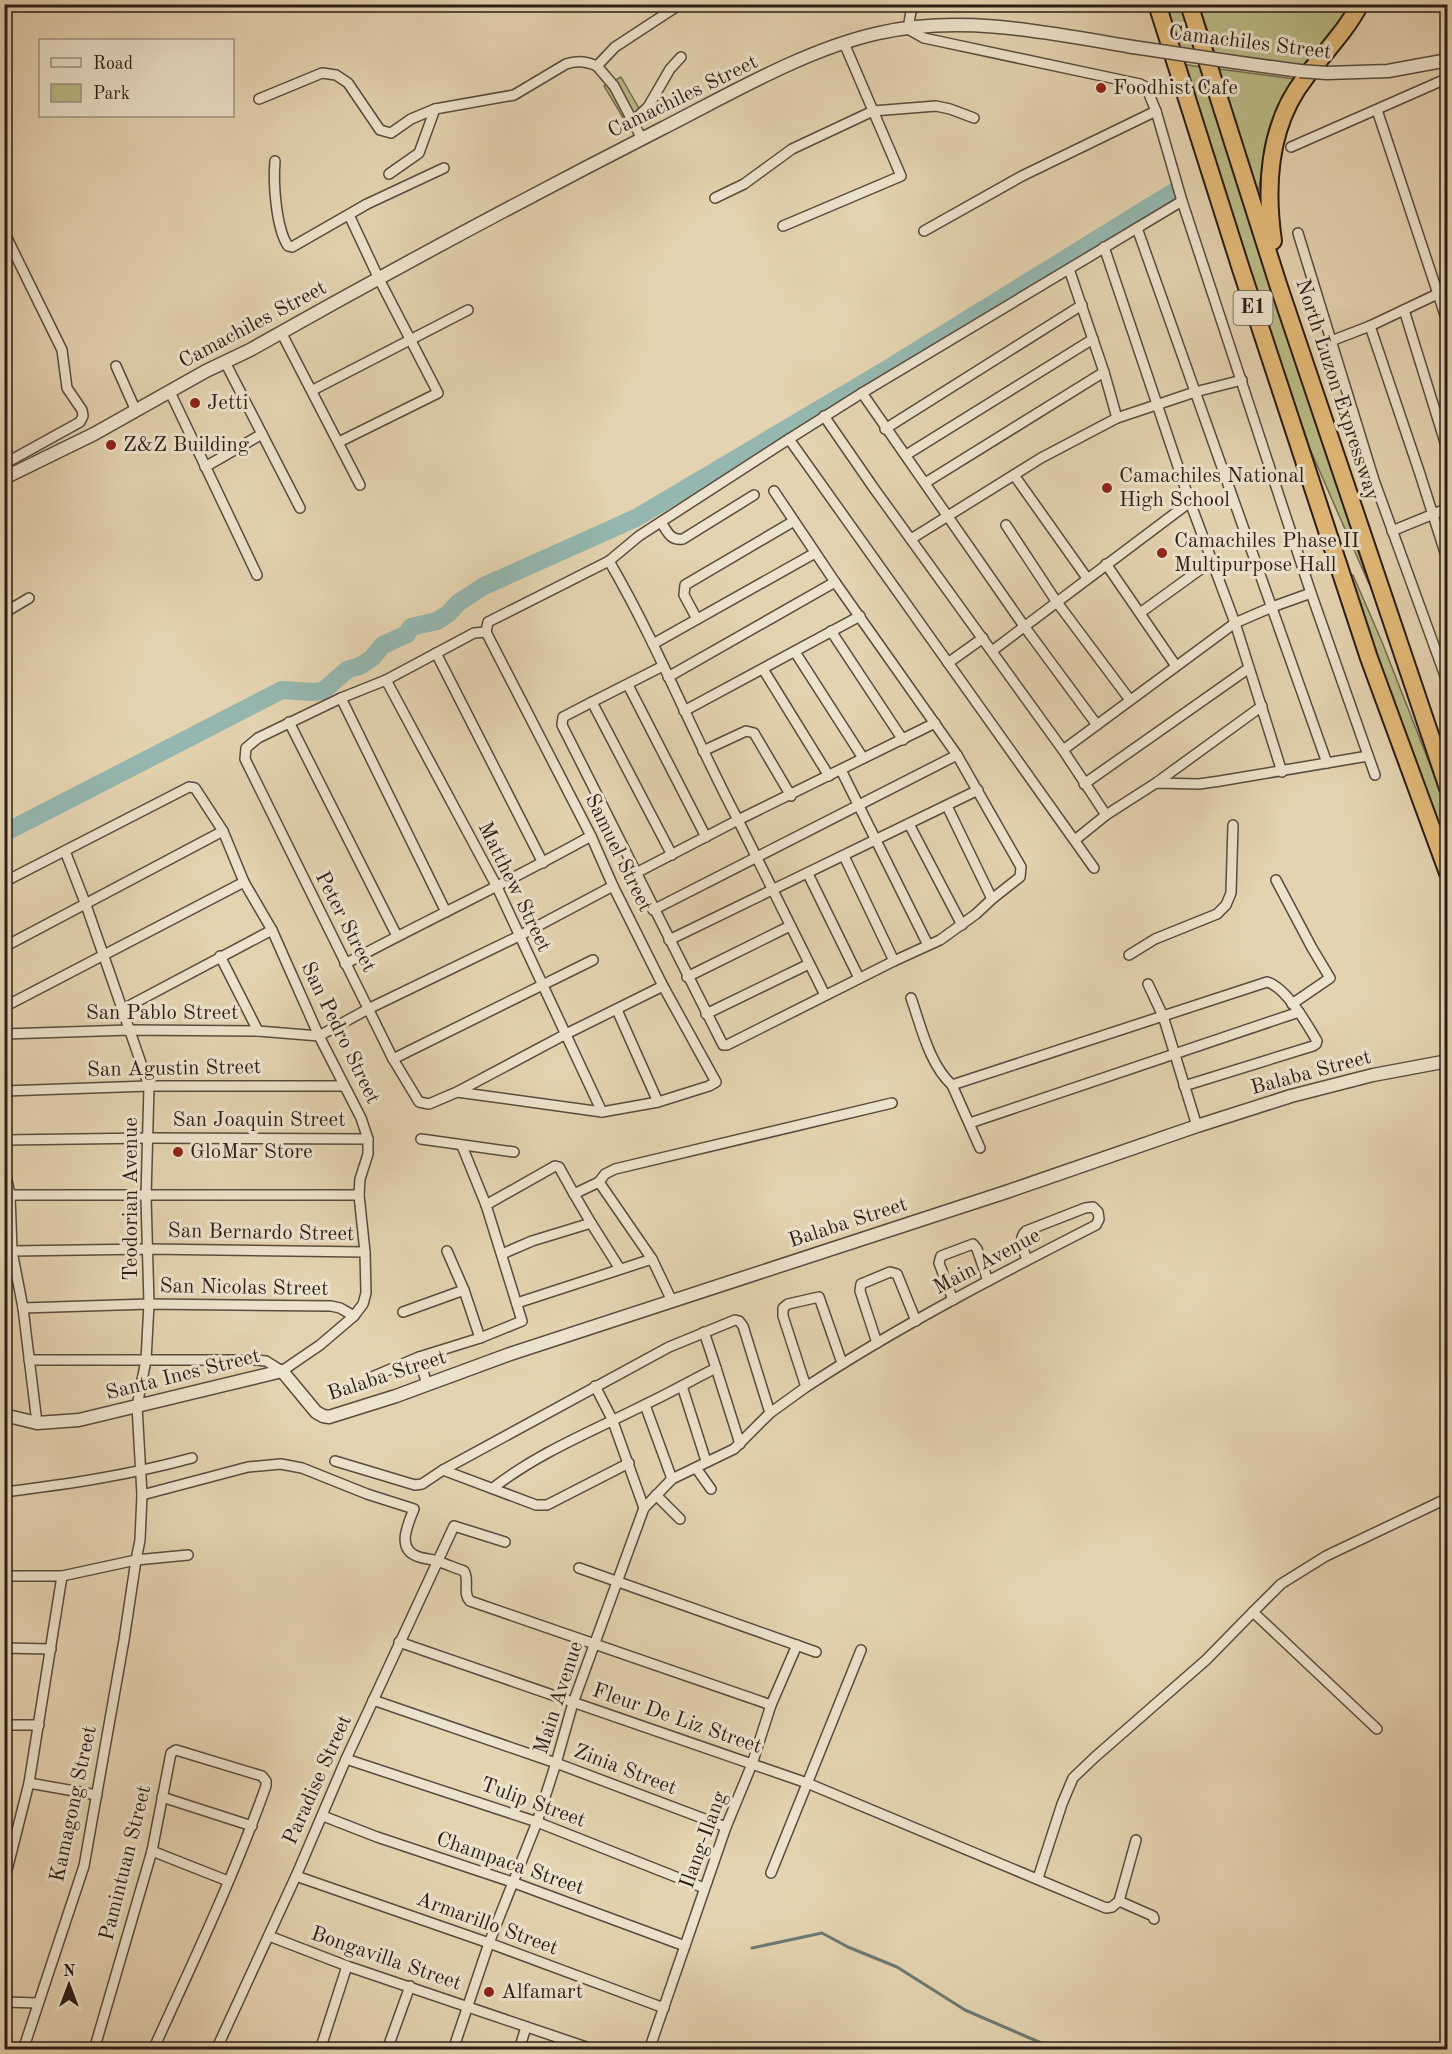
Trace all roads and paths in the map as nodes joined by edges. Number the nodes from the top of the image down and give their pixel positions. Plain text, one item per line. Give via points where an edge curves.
1 (918, 4) edge
2 (1145, 4) edge
3 (1157, 4) edge
4 (1189, 4) edge
5 (1360, 4) edge
6 (676, 7) dead end
7 (908, 29) junction
8 (844, 43) junction
9 (681, 57) dead end
10 (1448, 60) edge
11 (597, 66) junction
12 (1178, 70) junction
13 (1448, 78) edge
14 (259, 99) dead end
15 (435, 109) junction
16 (1377, 110) junction
17 (873, 111) junction
18 (1156, 111) junction
19 (974, 118) dead end
20 (633, 121) junction
21 (642, 139) junction
22 (1292, 147) dead end
23 (274, 161) dead end
24 (444, 168) dead end
25 (389, 174) dead end
26 (715, 198) dead end
27 (1182, 201) junction
28 (349, 215) junction
29 (783, 226) dead end
30 (1137, 228) junction
31 (924, 231) dead end
32 (4, 232) edge
33 (1298, 233) dead end
34 (1104, 248) junction
35 (1069, 269) junction
36 (379, 279) junction
37 (1278, 284) junction
38 (1448, 289) edge
39 (1438, 293) junction
40 (1082, 305) junction
41 (468, 310) dead end
42 (1404, 310) junction
43 (1448, 324) edge
44 (1370, 326) junction
45 (281, 332) junction
46 (1093, 339) junction
47 (410, 340) junction
48 (1331, 341) junction
49 (225, 362) junction
50 (116, 366) dead end
51 (1104, 372) junction
52 (1242, 380) junction
53 (313, 390) junction
54 (170, 392) junction
55 (1195, 392) junction
56 (862, 393) junction
57 (1157, 405) junction
58 (136, 411) junction
59 (824, 416) junction
60 (1117, 417) junction
61 (885, 429) junction
62 (262, 434) junction
63 (789, 439) junction
64 (339, 442) junction
65 (1448, 452) edge
66 (906, 455) junction
67 (4, 464) edge
68 (205, 467) junction
69 (1014, 475) junction
70 (4, 478) edge
71 (925, 483) junction
72 (360, 485) dead end
73 (774, 491) dead end
74 (754, 495) dead end
75 (1190, 502) junction
76 (300, 508) dead end
77 (1448, 508) edge
78 (1432, 515) junction
79 (947, 516) junction
80 (794, 521) junction
81 (661, 522) junction
82 (1006, 525) dead end
83 (1392, 531) junction
84 (911, 539) junction
85 (815, 553) junction
86 (609, 561) junction
87 (1212, 561) junction
88 (1448, 562) edge
89 (1106, 564) junction
90 (257, 575) dead end
91 (1088, 578) junction
92 (835, 582) junction
93 (1311, 594) junction
94 (29, 598) dead end
95 (1056, 601) junction
96 (1272, 607) junction
97 (4, 613) edge
98 (1140, 613) junction
99 (860, 616) junction
100 (697, 619) junction
101 (1235, 623) junction
102 (1024, 626) junction
103 (831, 631) junction
104 (488, 635) junction
105 (983, 638) junction
106 (653, 644) junction
107 (992, 651) junction
108 (436, 652) junction
109 (795, 652) junction
110 (948, 663) junction
111 (663, 666) junction
112 (1176, 666) junction
113 (1249, 668) junction
114 (763, 669) junction
115 (668, 677) junction
116 (386, 680) junction
117 (1448, 684) edge
118 (628, 685) junction
119 (341, 698) junction
120 (1130, 700) junction
121 (592, 702) junction
122 (1262, 706) junction
123 (684, 711) junction
124 (289, 722) junction
125 (935, 723) junction
126 (1097, 725) junction
127 (903, 740) junction
128 (1063, 750) junction
129 (703, 751) junction
130 (957, 755) junction
131 (1368, 756) junction
132 (863, 758) junction
133 (1327, 763) junction
134 (841, 770) junction
135 (1282, 772) junction
136 (1375, 775) dead end
137 (829, 776) junction
138 (1156, 783) junction
139 (1084, 784) junction
140 (1448, 788) edge
141 (978, 790) junction
142 (791, 796) junction
143 (947, 806) junction
144 (859, 807) junction
145 (1106, 815) junction
146 (738, 820) junction
147 (909, 824) junction
148 (1233, 825) dead end
149 (223, 831) junction
150 (591, 836) junction
151 (706, 837) junction
152 (1075, 840) junction
153 (876, 841) junction
154 (64, 851) junction
155 (672, 855) junction
156 (756, 856) junction
157 (844, 856) junction
158 (543, 863) junction
159 (1094, 868) dead end
160 (636, 873) junction
161 (1448, 873) edge
162 (808, 874) junction
163 (1276, 880) dead end
164 (4, 882) edge
165 (244, 882) junction
166 (613, 886) junction
167 (497, 887) junction
168 (773, 890) junction
169 (992, 899) junction
170 (86, 905) junction
171 (654, 910) junction
172 (446, 912) junction
173 (962, 925) junction
174 (790, 926) junction
175 (272, 930) junction
176 (397, 936) junction
177 (519, 936) junction
178 (669, 940) junction
179 (928, 945) junction
180 (4, 947) edge
181 (1129, 955) dead end
182 (103, 956) junction
183 (220, 956) junction
184 (593, 960) dead end
185 (894, 961) junction
186 (345, 964) junction
187 (809, 964) junction
188 (687, 977) junction
189 (859, 978) junction
190 (1148, 984) dead end
191 (542, 986) junction
192 (663, 986) junction
193 (825, 995) junction
194 (910, 998) dead end
195 (1292, 1004) junction
196 (4, 1007) edge
197 (123, 1009) junction
198 (369, 1009) junction
199 (617, 1010) junction
200 (1299, 1012) junction
201 (706, 1014) junction
202 (1163, 1017) junction
203 (130, 1030) junction
204 (258, 1031) junction
205 (4, 1034) edge
206 (566, 1034) junction
207 (319, 1036) junction
208 (1174, 1054) junction
209 (393, 1059) junction
210 (1448, 1061) edge
211 (952, 1085) junction
212 (149, 1086) junction
213 (344, 1086) junction
214 (1185, 1086) junction
215 (4, 1091) edge
216 (457, 1092) junction
217 (658, 1102) junction
218 (892, 1103) dead end
219 (603, 1112) junction
220 (970, 1123) junction
221 (1197, 1126) junction
222 (149, 1138) junction
223 (369, 1139) junction
224 (421, 1139) dead end
225 (4, 1140) edge
226 (462, 1146) junction
227 (980, 1148) dead end
228 (514, 1152) dead end
229 (4, 1166) edge
230 (599, 1182) junction
231 (574, 1194) junction
232 (10, 1195) junction
233 (359, 1195) junction
234 (146, 1197) junction
235 (486, 1205) junction
236 (591, 1222) junction
237 (148, 1250) junction
238 (12, 1251) junction
239 (447, 1251) dead end
240 (365, 1252) junction
241 (502, 1254) junction
242 (652, 1259) junction
243 (1027, 1260) junction
244 (620, 1269) junction
245 (988, 1281) junction
246 (464, 1290) junction
247 (953, 1300) junction
248 (672, 1301) junction
249 (517, 1303) junction
250 (149, 1304) junction
251 (22, 1308) junction
252 (403, 1312) dead end
253 (354, 1316) junction
254 (916, 1321) junction
255 (705, 1332) junction
256 (480, 1338) junction
257 (877, 1343) junction
258 (419, 1357) junction
259 (29, 1360) junction
260 (146, 1360) junction
261 (842, 1364) junction
262 (716, 1368) junction
263 (282, 1371) junction
264 (372, 1377) dead end
265 (427, 1385) junction
266 (595, 1386) junction
267 (682, 1386) junction
268 (806, 1387) junction
269 (645, 1405) junction
270 (137, 1406) junction
271 (770, 1413) junction
272 (4, 1415) edge
273 (612, 1419) junction
274 (38, 1423) junction
275 (740, 1443) junction
276 (192, 1458) dead end
277 (335, 1461) dead end
278 (706, 1461) junction
279 (629, 1462) junction
280 (696, 1468) junction
281 (443, 1470) junction
282 (140, 1472) junction
283 (672, 1479) junction
284 (494, 1488) junction
285 (711, 1489) dead end
286 (4, 1492) edge
287 (142, 1495) junction
288 (656, 1495) junction
289 (1448, 1498) edge
290 (644, 1508) junction
291 (680, 1519) dead end
292 (505, 1542) dead end
293 (188, 1555) dead end
294 (136, 1560) junction
295 (437, 1561) junction
296 (579, 1568) dead end
297 (4, 1576) edge
298 (63, 1576) junction
299 (618, 1582) junction
300 (1253, 1612) junction
301 (399, 1642) junction
302 (595, 1645) junction
303 (797, 1645) junction
304 (4, 1648) edge
305 (51, 1649) junction
306 (861, 1650) dead end
307 (816, 1652) dead end
308 (374, 1700) junction
309 (573, 1703) junction
310 (771, 1705) junction
311 (4, 1725) edge
312 (39, 1725) junction
313 (1377, 1730) dead end
314 (346, 1759) junction
315 (556, 1763) junction
316 (752, 1764) junction
317 (29, 1783) junction
318 (807, 1783) junction
319 (97, 1795) junction
320 (162, 1797) junction
321 (323, 1816) junction
322 (537, 1822) junction
323 (252, 1826) junction
324 (726, 1827) junction
325 (1136, 1840) dead end
326 (152, 1851) junction
327 (8, 1857) edge
328 (771, 1873) dead end
329 (296, 1876) junction
330 (1038, 1878) junction
331 (228, 1881) junction
332 (4, 1882) edge
333 (512, 1882) junction
334 (705, 1888) junction
335 (1119, 1901) junction
336 (1154, 1919) dead end
337 (268, 1936) junction
338 (489, 1943) junction
339 (685, 1946) junction
340 (347, 1966) junction
341 (410, 1986) junction
342 (4, 2002) edge
343 (38, 2003) junction
344 (468, 2007) junction
345 (664, 2008) junction
346 (526, 2027) junction
347 (23, 2049) edge
348 (94, 2049) edge
349 (153, 2049) edge
350 (216, 2049) edge
351 (320, 2049) edge
352 (387, 2049) edge
353 (453, 2049) edge
354 (519, 2049) edge
355 (595, 2049) edge
356 (649, 2049) edge

1 - 7 street via 911,12
2 - 12 highway, E1
3 - 12 highway, E1
4 - 37 highway, North Luzon Expressway / E1
5 - 37 highway, E1 via 1295,93 1277,133 1269,194
6 - 11 street via 615,47
7 - 8 street, Camachiles Street
7 - 10 street, Camachiles Street, bridge via 956,24 1047,33 1327,74 1388,71
7 - 18 street via 924,38 1140,84 1146,87
8 - 17 street
8 - 21 street, Camachiles Street via 792,64
9 - 20 street via 648,107
11 - 15 street via 575,61 514,95
11 - 20 street via 614,86
12 - 161 highway, E1 via 1369,658
13 - 16 street
14 - 15 street via 322,74 336,75 348,83 385,133
15 - 25 street via 420,153
16 - 22 street
16 - 39 street
17 - 19 street via 936,106
17 - 26 street via 792,150 744,184
17 - 29 street via 901,176
18 - 27 street
18 - 31 street via 1022,176
20 - 21 street
21 - 36 street, Camachiles Street
23 - 28 street via 273,183 282,237 288,246
24 - 28 street
27 - 30 street
27 - 52 street
28 - 36 street
30 - 34 street
30 - 55 street
32 - 67 street via 62,350 68,388 83,416 80,422
33 - 48 street
34 - 35 street
34 - 57 street
35 - 40 street
35 - 56 street
36 - 45 street, Camachiles Street
36 - 47 street
37 - 140 highway, North Luzon Expressway / E1
38 - 39 street
39 - 42 street
39 - 43 street
40 - 46 street
40 - 61 street
41 - 47 street
42 - 44 street
42 - 65 street
44 - 48 street
44 - 78 street
45 - 49 street, Camachiles Street
45 - 53 street
46 - 51 street
46 - 66 street
47 - 53 street
47 - 64 street via 438,393
48 - 83 street
49 - 54 street, Camachiles Street
49 - 62 street
50 - 58 street
51 - 60 street
51 - 71 street
52 - 55 street
52 - 93 street
53 - 64 street
54 - 58 street, Camachiles Street
54 - 68 street
55 - 57 street
55 - 96 street
56 - 59 street
56 - 61 street
57 - 60 street
57 - 75 street
58 - 70 street, Camachiles Street
59 - 63 street
59 - 84 street
60 - 69 street
61 - 66 street
62 - 68 street
62 - 76 street
63 - 81 street
63 - 110 street
64 - 72 street
66 - 71 street
68 - 90 street
69 - 79 street
69 - 91 street
71 - 79 street
73 - 80 street
74 - 81 street via 682,539 669,536
75 - 87 street
75 - 89 street
77 - 78 street
78 - 83 street
78 - 88 street
79 - 84 street
79 - 102 street
80 - 85 street
80 - 100 street via 685,585 684,595
81 - 86 street
82 - 95 street
83 - 117 street
84 - 105 street
85 - 92 street
85 - 100 street
86 - 104 street via 488,622
86 - 106 street
87 - 98 street
87 - 101 street
89 - 91 street
89 - 98 street
91 - 95 street
92 - 99 street
92 - 115 street
93 - 96 street
93 - 131 street
94 - 97 street
95 - 102 street
95 - 120 street
96 - 101 street
96 - 133 street
98 - 112 street
99 - 103 street
99 - 125 street
100 - 106 street
101 - 112 street
101 - 113 street
102 - 107 street
102 - 126 street
103 - 109 street
103 - 127 street
104 - 108 street via 474,633
104 - 150 street, Samuel Street
105 - 107 street
105 - 110 street
106 - 111 street
107 - 128 street
108 - 116 street
108 - 158 street
109 - 114 street
109 - 132 street
110 - 152 street
111 - 115 street
111 - 118 street
112 - 120 street
113 - 122 street
113 - 139 street
114 - 123 street
114 - 137 street
115 - 123 street
116 - 119 street
116 - 167 street, Matthew Street
118 - 121 street
118 - 151 street
119 - 124 street
119 - 172 street
120 - 126 street
121 - 155 street
121 - 160 street via 563,717 562,725
122 - 135 street
122 - 138 street
123 - 129 street
124 - 176 street
124 - 186 street, Peter Street via 251,742 245,759
125 - 127 street
125 - 130 street
126 - 128 street
127 - 132 street
128 - 139 street
129 - 142 street via 746,731 754,733
129 - 146 street
130 - 141 street
130 - 144 street
131 - 133 street
131 - 136 street
132 - 134 street
133 - 135 street
134 - 137 street
134 - 144 street
135 - 138 street via 1199,784
137 - 142 street
138 - 145 street
139 - 145 street
141 - 143 street
141 - 169 street via 1022,872
142 - 146 street
143 - 147 street
143 - 169 street
144 - 153 street
144 - 156 street
145 - 152 street
146 - 151 street
146 - 156 street
147 - 153 street
147 - 173 street
148 - 181 street via 1226,905 1217,914 1155,939
149 - 154 street, San Pedro Street via 199,791 189,787
149 - 165 street, San Pedro Street
149 - 170 street
150 - 158 street
150 - 166 street, Samuel Street
151 - 155 street
152 - 159 street
153 - 157 street
153 - 179 street
154 - 164 street
154 - 170 street, Teodorian Avenue
155 - 160 street
156 - 168 street
156 - 171 street
157 - 162 street
157 - 185 street
158 - 167 street
160 - 171 street
162 - 168 street
162 - 189 street
163 - 195 street via 1330,978
165 - 175 street, San Pedro Street
165 - 182 street
166 - 177 street
166 - 192 street, Samuel Street
167 - 172 street
167 - 177 street, Matthew Street
168 - 174 street
168 - 178 street
169 - 173 street
170 - 180 street
170 - 182 street, Teodorian Avenue
171 - 178 street
172 - 176 street
173 - 179 street
174 - 187 street
174 - 188 street
175 - 183 street
175 - 207 street, San Pedro Street
176 - 186 street
177 - 191 street, Matthew Street
177 - 198 street
178 - 188 street
179 - 185 street
182 - 196 street
182 - 197 street, Teodorian Avenue
183 - 197 street
183 - 204 street
184 - 191 street
185 - 189 street
186 - 198 street, Peter Street
187 - 193 street
187 - 201 street
188 - 201 street
189 - 193 street
190 - 202 street
191 - 206 street, Matthew Street
191 - 209 street
192 - 199 street
192 - 217 street, Samuel Street via 716,1082
193 - 201 street via 727,1046 719,1040
194 - 211 street via 936,1063
195 - 200 street
195 - 202 street via 1267,982
197 - 203 street, Teodorian Avenue
198 - 207 street
198 - 209 street, Peter Street
199 - 206 street
199 - 217 street
200 - 208 street
200 - 214 street via 1317,1044
202 - 208 street
202 - 211 street
203 - 204 street, San Pablo Street
203 - 205 street, San Pablo Street
203 - 212 street, Teodorian Avenue
204 - 207 street, San Pablo Street
206 - 216 street
206 - 219 street, Matthew Street
207 - 213 street, San Pedro Street
208 - 214 street
208 - 220 street
209 - 216 street, Peter Street via 416,1100 423,1104
210 - 221 street, Balaba Street via 1291,1096
211 - 220 street
212 - 213 street, San Agustin Street
212 - 215 street, San Agustin Street
212 - 222 street, Teodorian Avenue
213 - 223 street, San Pedro Street
214 - 221 street
216 - 219 street
217 - 219 street
218 - 230 street via 615,1169
220 - 227 street
221 - 248 street, Balaba Street
222 - 223 street, San Joaquin Street
222 - 225 street, San Joaquin Street
222 - 234 street, Teodorian Avenue
223 - 233 street, San Pedro Street
224 - 226 street
226 - 228 street
226 - 235 street
229 - 232 street
230 - 231 street
230 - 242 street
231 - 235 street via 555,1166
231 - 236 street
232 - 234 street
232 - 238 street
233 - 234 street
233 - 240 street, San Pedro Street
234 - 237 street, Teodorian Avenue
235 - 241 street
236 - 241 street
236 - 244 street
237 - 238 street, San Bernardo Street
237 - 240 street, San Bernardo Street
237 - 250 street, Teodorian Avenue
238 - 251 street
239 - 246 street
240 - 253 street, San Pedro Street via 366,1293
241 - 249 street
242 - 244 street
242 - 248 street
243 - 243 street, Main Avenue via 1096,1226 1098,1212 1093,1207 1085,1208 1026,1231 1020,1240
243 - 245 street, Main Avenue
244 - 249 street
245 - 247 street, Main Avenue
245 - 247 street, Main Avenue via 976,1246 941,1256 939,1263
246 - 252 street
246 - 256 street
247 - 254 street, Main Avenue
248 - 265 street, Balaba Street
249 - 256 street via 520,1323
250 - 251 street, San Nicolas Street
250 - 253 street, San Nicolas Street via 331,1306
250 - 260 street, Teodorian Avenue
251 - 259 street
253 - 263 street, Santa Ines Street
254 - 257 street, Main Avenue
254 - 257 street via 897,1274 890,1272 861,1284
255 - 262 street
255 - 266 street
255 - 271 street via 735,1320 742,1323
256 - 258 street
257 - 261 street, Main Avenue
258 - 264 street
258 - 265 street
259 - 260 street
259 - 274 street
260 - 263 street via 266,1361
260 - 270 street, Teodorian Avenue
261 - 268 street, Main Avenue
261 - 268 street via 821,1301 816,1297 788,1304 782,1311
262 - 267 street
262 - 275 street
263 - 265 street, Balaba Street via 308,1404 323,1416
263 - 270 street, Santa Ines Street
266 - 273 street
266 - 281 street
267 - 269 street
267 - 278 street
268 - 271 street, Main Avenue
269 - 273 street
269 - 283 street
270 - 274 street, Santa Ines Street
270 - 282 street, Teodorian Avenue
271 - 275 street, Main Avenue
272 - 274 street, Santa Ines Street
273 - 279 street
273 - 284 street via 505,1478
275 - 278 street, Main Avenue
276 - 282 street
277 - 281 street via 415,1485
278 - 280 street, Main Avenue
279 - 284 street via 547,1506
279 - 290 street
280 - 283 street, Main Avenue
280 - 285 street
281 - 284 street
282 - 286 street
282 - 287 street, Teodorian Avenue
283 - 288 street, Main Avenue
287 - 294 street, Teodorian Avenue
287 - 295 street via 248,1467 292,1465 414,1509 405,1545 408,1552
288 - 290 street, Main Avenue
288 - 291 street
289 - 300 street via 1326,1556 1281,1584
290 - 299 street, Main Avenue
292 - 295 street, Paradise Street via 454,1526
293 - 294 street
294 - 298 street
294 - 319 street, Kamagong Street
295 - 301 street, Paradise Street
295 - 302 street via 464,1571 471,1601
296 - 299 street
297 - 298 street
298 - 305 street
299 - 302 street, Main Avenue
299 - 303 street
300 - 313 street
300 - 330 street via 1206,1660 1073,1778
301 - 308 street, Paradise Street
301 - 309 street, Fleur De Liz Street
302 - 309 street, Main Avenue
302 - 310 street
303 - 307 street
303 - 310 street, Ilang-Ilang
304 - 305 street
305 - 312 street
306 - 318 street
308 - 314 street, Paradise Street
308 - 315 street, Zinia Street
309 - 315 street, Main Avenue
309 - 316 street, Fleur De Liz Street
310 - 316 street, Ilang-Ilang
311 - 312 street
312 - 317 street
314 - 321 street, Paradise Street
314 - 322 street, Tulip Street
315 - 322 street, Main Avenue
315 - 324 street, Zinia Street
316 - 318 street, Fleur De Liz Street
316 - 324 street, Ilang-Ilang
317 - 319 street
317 - 327 street
318 - 328 street
318 - 330 street, Fleur De Liz Street
319 - 343 street, Kamagong Street via 84,1866
320 - 323 street
320 - 323 street, Pamintuan Street via 171,1753 176,1750 265,1778
320 - 326 street, Pamintuan Street
321 - 329 street, Paradise Street
321 - 333 street, Champaca Street
322 - 333 street, Main Avenue
322 - 334 street, Tulip Street
323 - 331 street
324 - 334 street, Ilang-Ilang
325 - 335 street
326 - 331 street
326 - 348 street, Pamintuan Street
327 - 332 street
329 - 337 street, Paradise Street
329 - 338 street, Armarillo Street
330 - 335 street, Fleur De Liz Street via 1106,1908
331 - 349 street
333 - 338 street, Main Avenue
333 - 339 street, Champaca Street
334 - 339 street, Ilang-Ilang
335 - 336 street
337 - 340 street, Bongavilla Street
337 - 350 street, Paradise Street
338 - 344 street, Main Avenue
338 - 345 street, Armarillo Street
339 - 345 street, Ilang-Ilang
340 - 341 street, Bongavilla Street
340 - 351 street
341 - 344 street, Bongavilla Street
341 - 352 street
342 - 343 street
343 - 347 street, Kamagong Street
344 - 346 street, Bongavilla Street
344 - 353 street, Main Avenue
345 - 356 street, Ilang-Ilang
346 - 354 street
346 - 355 street, Bongavilla Street

